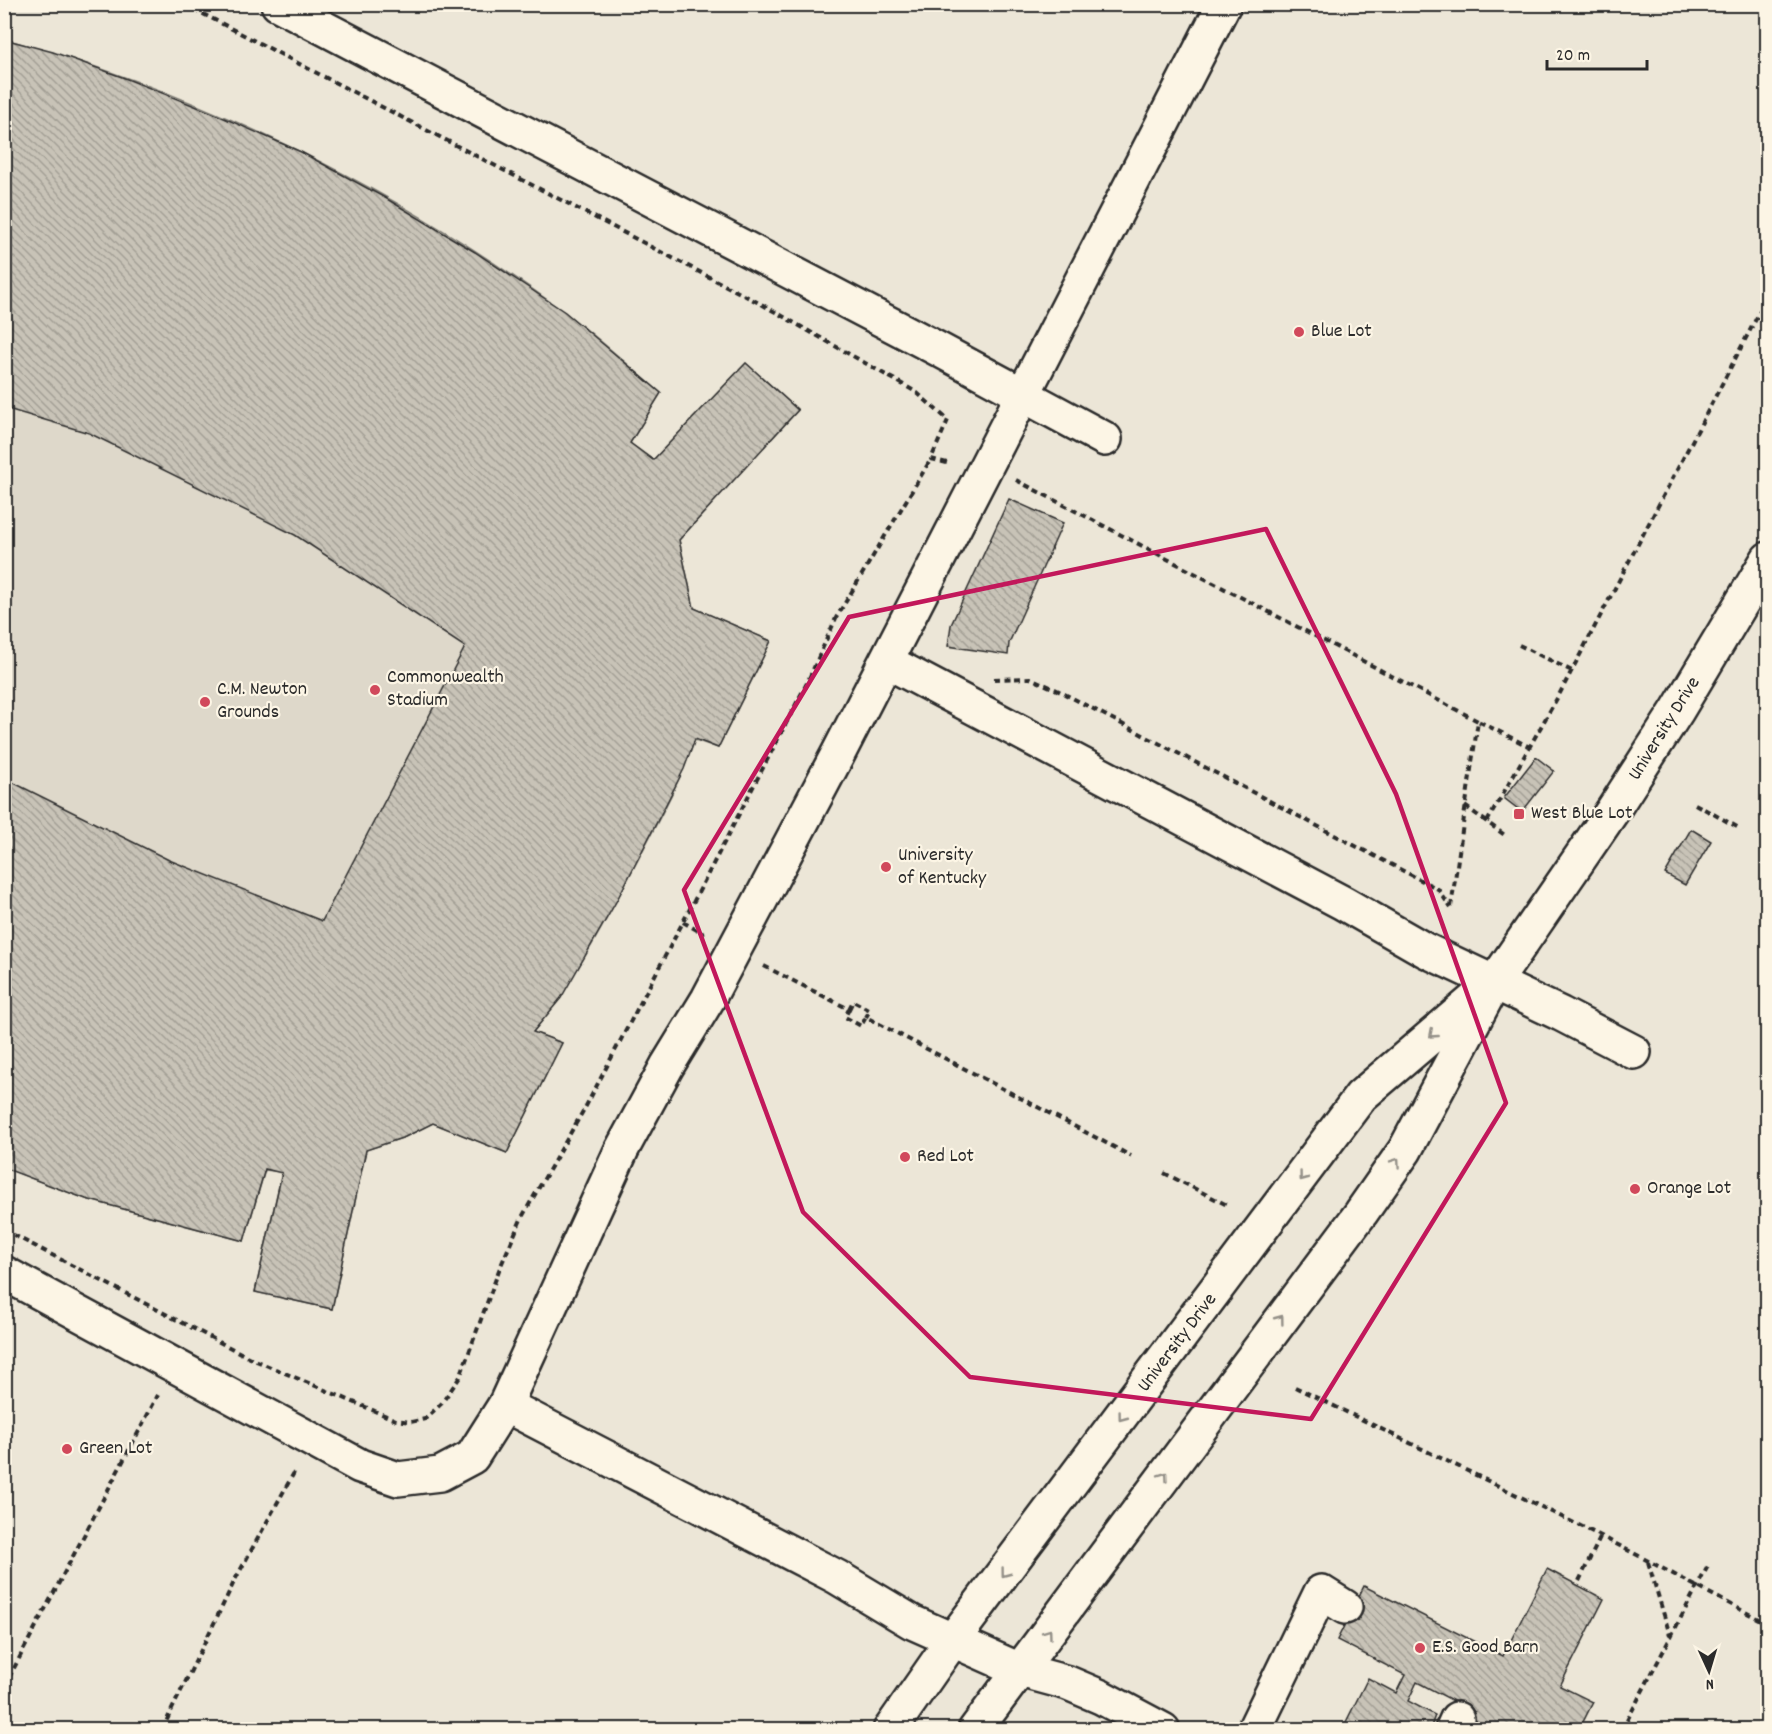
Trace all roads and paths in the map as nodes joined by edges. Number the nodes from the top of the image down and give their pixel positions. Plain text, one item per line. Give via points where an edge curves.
1 (184, 4) edge
2 (278, 4) edge
3 (1224, 4) edge
4 (1767, 296) edge
5 (1023, 396) junction
6 (1105, 440) dead end
7 (931, 459) junction
8 (952, 465) dead end
9 (1006, 475) dead end
10 (1767, 558) edge
11 (1519, 645) dead end
12 (886, 661) junction
13 (1572, 671) junction
14 (986, 679) dead end
15 (1478, 721) junction
16 (1530, 747) junction
17 (1695, 804) dead end
18 (1465, 806) junction
19 (1487, 822) junction
20 (1738, 828) dead end
21 (1506, 836) dead end
22 (683, 922) junction
23 (707, 935) dead end
24 (753, 960) dead end
25 (1494, 982) junction
26 (849, 1009) junction
27 (866, 1017) junction
28 (1634, 1052) dead end
29 (1131, 1156) dead end
30 (1164, 1173) dead end
31 (1229, 1206) dead end
32 (4, 1230) edge
33 (4, 1273) edge
34 (1295, 1387) dead end
35 (158, 1395) dead end
36 (505, 1405) junction
37 (297, 1467) dead end
38 (1601, 1536) junction
39 (1648, 1561) junction
40 (1708, 1564) dead end
41 (1579, 1581) dead end
42 (1696, 1587) junction
43 (1345, 1607) dead end
44 (1767, 1624) edge
45 (1670, 1635) junction
46 (952, 1641) junction
47 (1020, 1670) junction
48 (4, 1687) edge
49 (162, 1730) edge
50 (890, 1730) edge
51 (975, 1730) edge
52 (1163, 1730) edge
53 (1254, 1730) edge
54 (1622, 1730) edge

1 - 7 path via 763,305 916,392 948,420
2 - 5 street
3 - 5 street
4 - 13 path
5 - 6 street
5 - 12 street
7 - 8 path
7 - 22 path via 836,618 807,683
9 - 15 path
10 - 25 street, University Drive via 1614,810
11 - 13 path
12 - 25 street via 1425,950
12 - 36 street via 708,999 622,1149
13 - 16 path
14 - 18 path via 1030,678 1055,689 1438,889 1451,908
15 - 16 path
15 - 18 path
16 - 19 path
17 - 20 path
18 - 19 path
19 - 21 path
22 - 23 path
22 - 32 path via 586,1106 522,1216 460,1377 425,1419 396,1420 254,1360
24 - 26 path
25 - 28 street
25 -> 46 street, University Drive via 1361,1096
47 -> 25 street, University Drive via 1405,1150
26 - 27 path via 853,1001 870,1010
26 - 27 path via 845,1017 861,1026
27 - 29 path
30 - 31 path
33 - 36 street via 360,1466 398,1479 440,1474 472,1456
34 - 38 path
35 - 48 path
36 - 46 street
37 - 49 path via 236,1578
38 - 39 path
38 - 41 path
39 - 42 path
39 - 45 path
40 - 42 path
42 - 44 path
42 - 45 path
43 - 53 street via 1321,1592
45 - 54 path
46 - 47 street
46 - 50 street, University Drive
47 - 51 street, University Drive
47 - 52 street via 1068,1683

